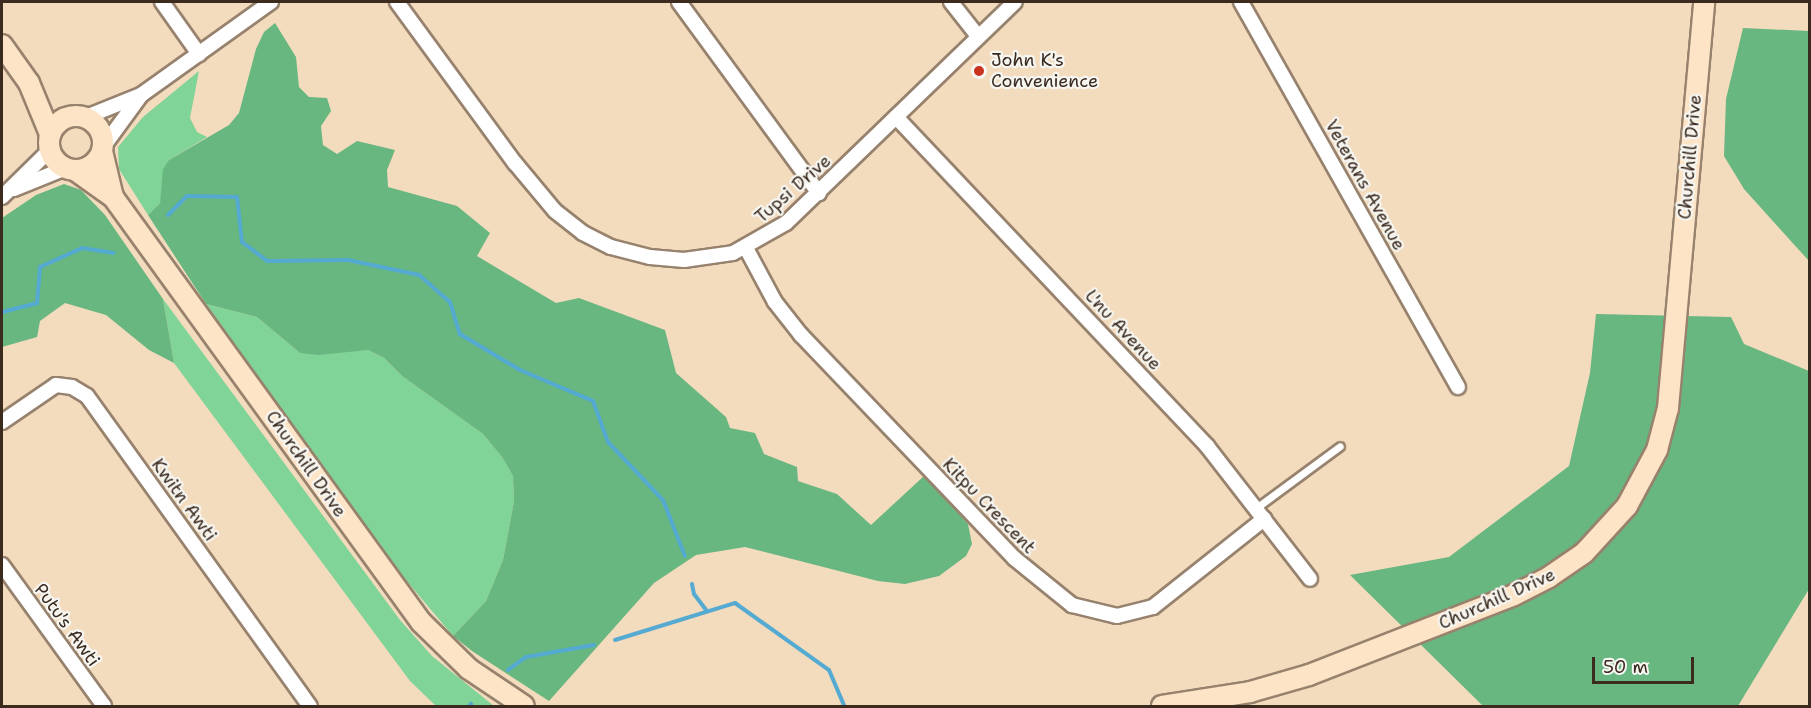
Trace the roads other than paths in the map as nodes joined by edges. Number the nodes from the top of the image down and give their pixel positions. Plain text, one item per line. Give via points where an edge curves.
1 (162, 2) edge
2 (271, 2) edge
3 (397, 2) edge
4 (679, 2) edge
5 (951, 2) edge
6 (1015, 2) edge
7 (1241, 2) edge
8 (1704, 2) edge
9 (977, 35) junction
10 (2, 45) edge
11 (199, 54) junction
12 (29, 83) junction
13 (141, 95) junction
14 (77, 117) junction
15 (896, 117) junction
16 (50, 142) junction
17 (102, 149) junction
18 (71, 169) junction
19 (819, 193) junction
20 (6, 194) edge
21 (113, 197) junction
22 (746, 248) junction
23 (1458, 387) dead end
24 (2, 422) edge
25 (1340, 446) dead end
26 (1260, 513) junction
27 (2, 565) edge
28 (1310, 579) dead end
29 (104, 706) edge
30 (310, 706) edge
31 (524, 706) edge
32 (1162, 706) edge

1 - 11 street
2 - 11 street
3 - 22 street, Tupsi Drive via 540,196 576,228 611,247 650,257 700,258
4 - 19 street
5 - 9 street
6 - 9 street, Tupsi Drive
7 - 23 street, Veterans Avenue
8 - 32 main road, Churchill Drive via 1668,408 1657,450 1627,506 1584,553 1514,595 1309,675 1250,692
9 - 15 street, Tupsi Drive
10 - 12 main road
11 - 13 street
12 - 14 main road
12 - 16 main road
13 - 14 street
13 - 17 street
14 - 16 main road
14 - 17 main road via 99,129
15 - 19 street, Tupsi Drive
15 - 26 street, L'nu Avenue via 1207,446
16 - 18 main road
16 - 20 street
17 - 18 main road via 92,165
17 - 21 main road, Churchill Drive
18 - 20 street
18 - 21 main road, Churchill Drive
19 - 22 street, Tupsi Drive via 779,228
21 - 31 main road, Churchill Drive via 399,596 469,669
22 - 26 street, Kitpu Crescent via 775,302 801,335 1014,558 1072,605 1117,616 1153,607
24 - 30 street, Kwitn Awti via 56,385 72,387 87,396
25 - 26 lane
26 - 28 street, L'nu Avenue
27 - 29 street, Putu's Awti

